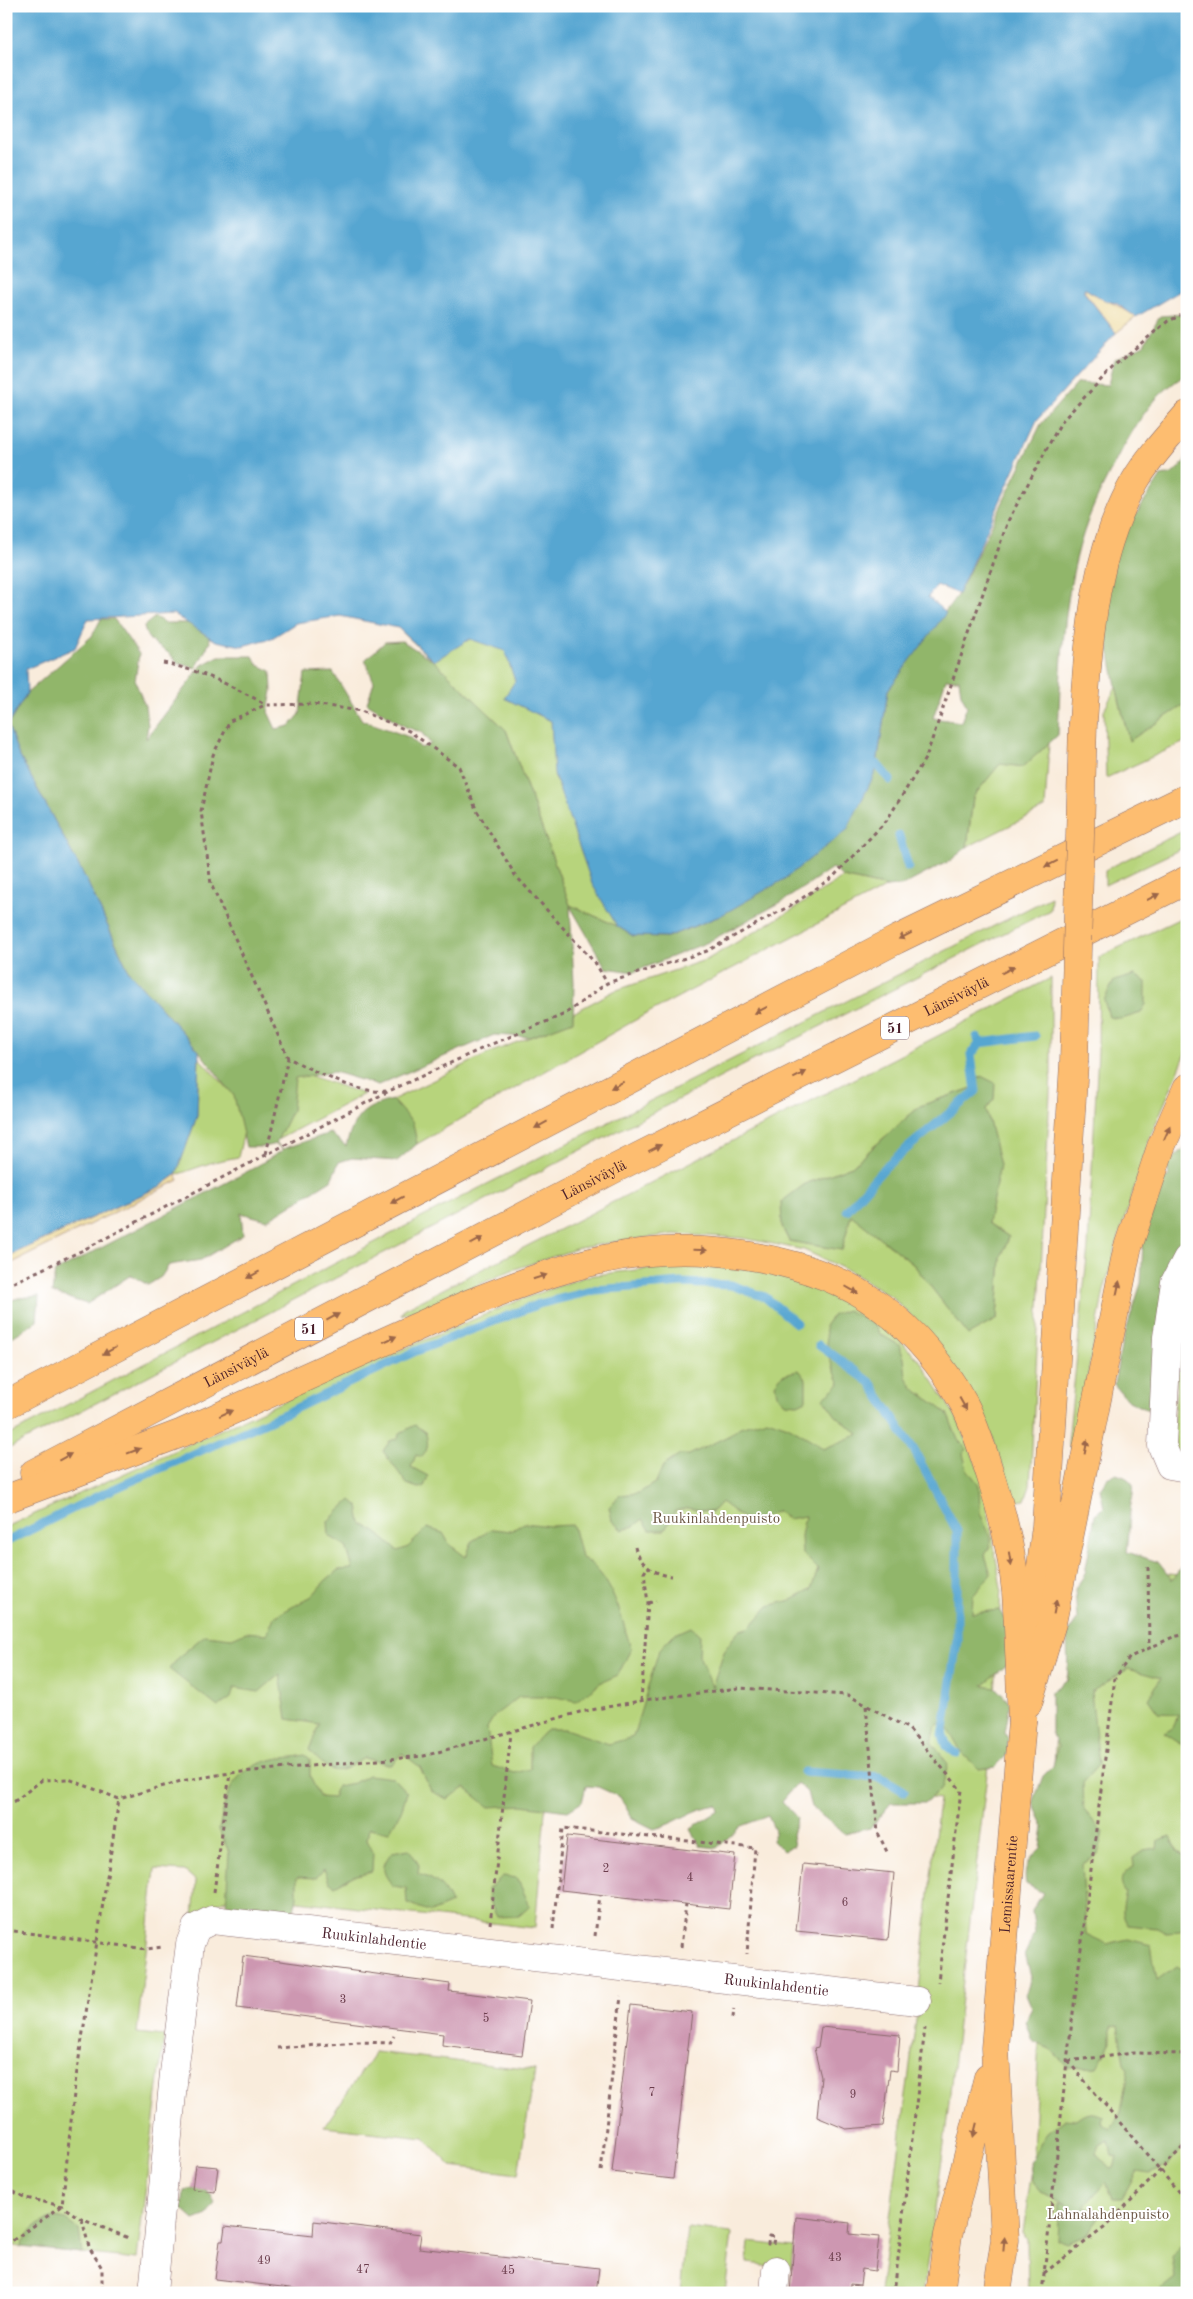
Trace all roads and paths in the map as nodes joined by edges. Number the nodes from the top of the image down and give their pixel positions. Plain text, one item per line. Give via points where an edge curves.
1 (1187, 313) edge
2 (1187, 415) edge
3 (163, 663) dead end
4 (265, 705) junction
5 (1187, 788) edge
6 (1187, 798) edge
7 (1126, 827) junction
8 (1187, 880) edge
9 (607, 983) junction
10 (288, 1058) junction
11 (1187, 1088) edge
12 (389, 1091) junction
13 (266, 1154) junction
14 (1187, 1259) edge
15 (6, 1286) edge
16 (6, 1405) edge
17 (1187, 1468) edge
18 (6, 1488) edge
19 (6, 1499) edge
20 (635, 1547) dead end
21 (1148, 1567) dead end
22 (647, 1568) junction
23 (672, 1576) dead end
24 (656, 1601) dead end
25 (648, 1603) junction
26 (1187, 1634) edge
27 (1150, 1648) junction
28 (641, 1701) junction
29 (866, 1706) junction
30 (1022, 1721) junction
31 (511, 1733) junction
32 (230, 1773) junction
33 (119, 1799) junction
34 (6, 1803) edge
35 (888, 1854) dead end
36 (600, 1894) dead end
37 (686, 1904) dead end
38 (212, 1920) junction
39 (6, 1930) edge
40 (489, 1930) dead end
41 (97, 1942) junction
42 (190, 1944) junction
43 (549, 1960) junction
44 (592, 1964) junction
45 (625, 1968) junction
46 (678, 1974) junction
47 (743, 1982) junction
48 (923, 2002) junction
49 (394, 2036) dead end
50 (277, 2048) dead end
51 (995, 2048) junction
52 (1187, 2054) edge
53 (1067, 2061) junction
54 (1187, 2143) edge
55 (1160, 2169) junction
56 (601, 2171) dead end
57 (6, 2188) edge
58 (1187, 2202) edge
59 (62, 2206) junction
60 (82, 2219) junction
61 (6, 2245) edge
62 (157, 2249) junction
63 (1044, 2273) junction
64 (102, 2293) edge
65 (153, 2293) edge
66 (894, 2293) edge
67 (940, 2293) edge
68 (997, 2293) edge
69 (1042, 2293) edge

1 - 9 path via 1168,321 1116,364 1060,422 1008,521 926,756 887,820 833,877 795,903 707,951
2 - 30 main road, bridge via 1135,481 1111,534 1096,587 1082,722 1074,1062 1046,1526
3 - 4 path via 186,667 230,685
4 - 9 path via 313,704 361,711 409,731 459,767 476,809 515,875 596,964
4 - 10 path via 230,721 213,755 201,810 211,884
5 - 7 main road
6 - 7 main road
7 -> 16 main road via 896,940
18 -> 8 main road, Länsiväylä / 51 via 612,1170
9 - 12 path via 565,1014
10 - 12 path via 366,1090
10 - 13 path
30 -> 11 main road via 1052,1623 1126,1250 1161,1147
12 - 13 path
13 - 15 path
14 - 17 street via 1175,1282 1167,1337 1162,1446 1170,1465
19 -> 30 main road via 182,1433 470,1303 526,1282 607,1258 668,1251 698,1249 758,1258 807,1270 840,1283 881,1306 917,1339 965,1405 995,1488 1007,1540 1015,1590
20 - 22 path via 636,1554
21 - 27 path
22 - 23 path via 663,1576
22 - 25 path via 644,1573
24 - 25 path
25 - 28 path
26 - 27 path
27 - 53 path via 1130,1657 1114,1678
28 - 29 path via 738,1688 848,1695
28 - 31 path via 580,1712
29 - 35 path via 878,1832
29 - 48 path via 909,1729 961,1790 938,1981
30 - 51 main road, Lemissaarentie
31 - 32 path via 424,1756
31 - 40 path
32 - 33 path via 181,1781
32 - 38 path
33 - 34 path via 69,1779 42,1780 15,1801
33 - 41 path
36 - 44 path
37 - 46 path
38 - 42 street via 196,1928
38 - 43 street, Ruukinlahdentie
39 - 41 path
41 - 42 path via 146,1949
41 - 59 path via 75,2084
42 - 62 street
43 - 44 street, Ruukinlahdentie
43 - 47 path via 563,1828 755,1848
44 - 45 street, Ruukinlahdentie
45 - 46 street, Ruukinlahdentie
45 - 56 path
46 - 47 street, Ruukinlahdentie
47 - 48 street, Ruukinlahdentie
48 - 66 path
49 - 50 path via 390,2043
51 -> 67 main road, Lemissaarentie via 948,2235
68 -> 51 main road, Lemissaarentie via 1004,2240
52 - 53 path via 1134,2053
53 - 55 path
53 - 63 path
54 - 55 path
55 - 58 path
55 - 63 path via 1104,2228
57 - 59 path via 26,2198
59 - 60 path
59 - 61 path
60 - 62 path
60 - 64 path via 89,2247 102,2268
62 - 65 street
63 - 69 path

